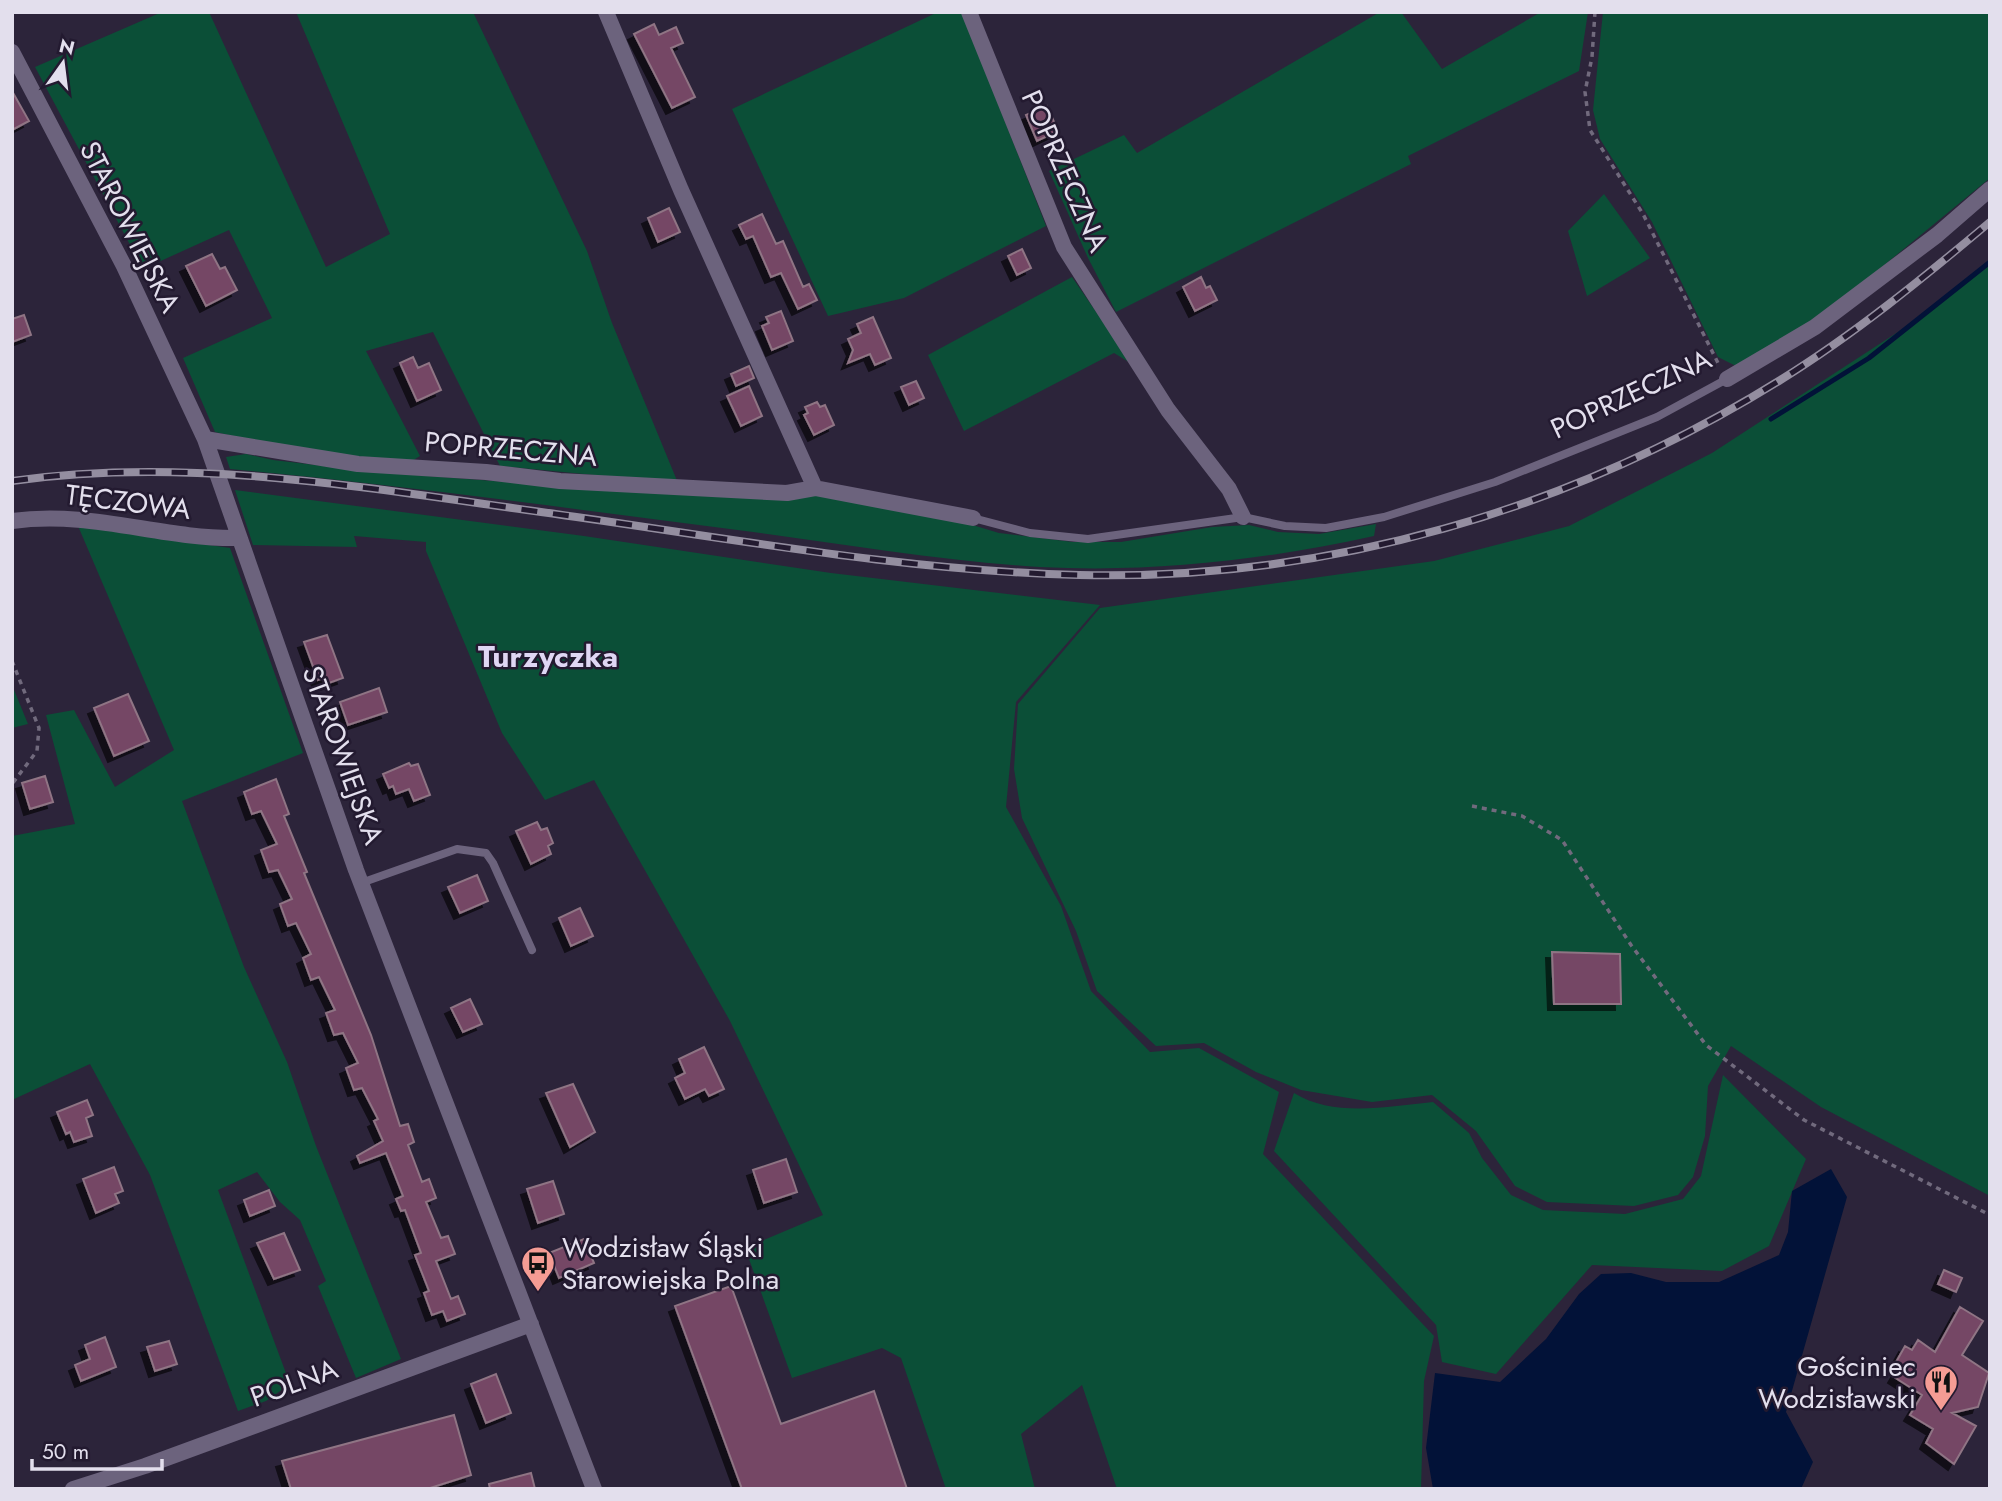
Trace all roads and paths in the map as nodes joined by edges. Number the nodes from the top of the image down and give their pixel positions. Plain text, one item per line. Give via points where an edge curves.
1 (606, 12) edge
2 (969, 12) edge
3 (1595, 12) edge
4 (12, 52) edge
5 (1990, 188) edge
6 (1727, 379) junction
7 (205, 439) junction
8 (815, 488) junction
9 (1244, 517) junction
10 (973, 518) joint
11 (12, 521) edge
12 (237, 538) junction
13 (12, 661) edge
14 (12, 784) edge
15 (1472, 806) dead end
16 (361, 883) junction
17 (532, 950) dead end
18 (1990, 1215) edge
19 (531, 1324) junction
20 (74, 1489) edge
21 (594, 1489) edge

1 - 8 street
2 - 9 street, POPRZECZNA via 1064,247 1168,410 1229,489
3 - 6 path via 1585,92 1590,130 1643,214
4 - 7 street, STAROWIEJSKA via 124,266
5 - 6 street, POPRZECZNA via 1937,235 1815,327
6 - 9 lane, POPRZECZNA via 1657,417 1495,482 1384,517 1326,528
7 - 8 street, POPRZECZNA via 358,464 560,481 787,492
7 - 12 street, STAROWIEJSKA
8 - 10 street, POPRZECZNA
9 - 10 lane, POPRZECZNA via 1088,539 1030,533
11 - 12 street, TĘCZOWA via 105,520 207,538
12 - 16 street, STAROWIEJSKA
13 - 14 path via 38,728 37,751
15 - 18 path via 1522,816 1562,839 1631,945 1706,1045 1804,1119
16 - 17 lane via 457,849 486,853
16 - 19 street, STAROWIEJSKA
19 - 20 street, POLNA
19 - 21 street, STAROWIEJSKA

